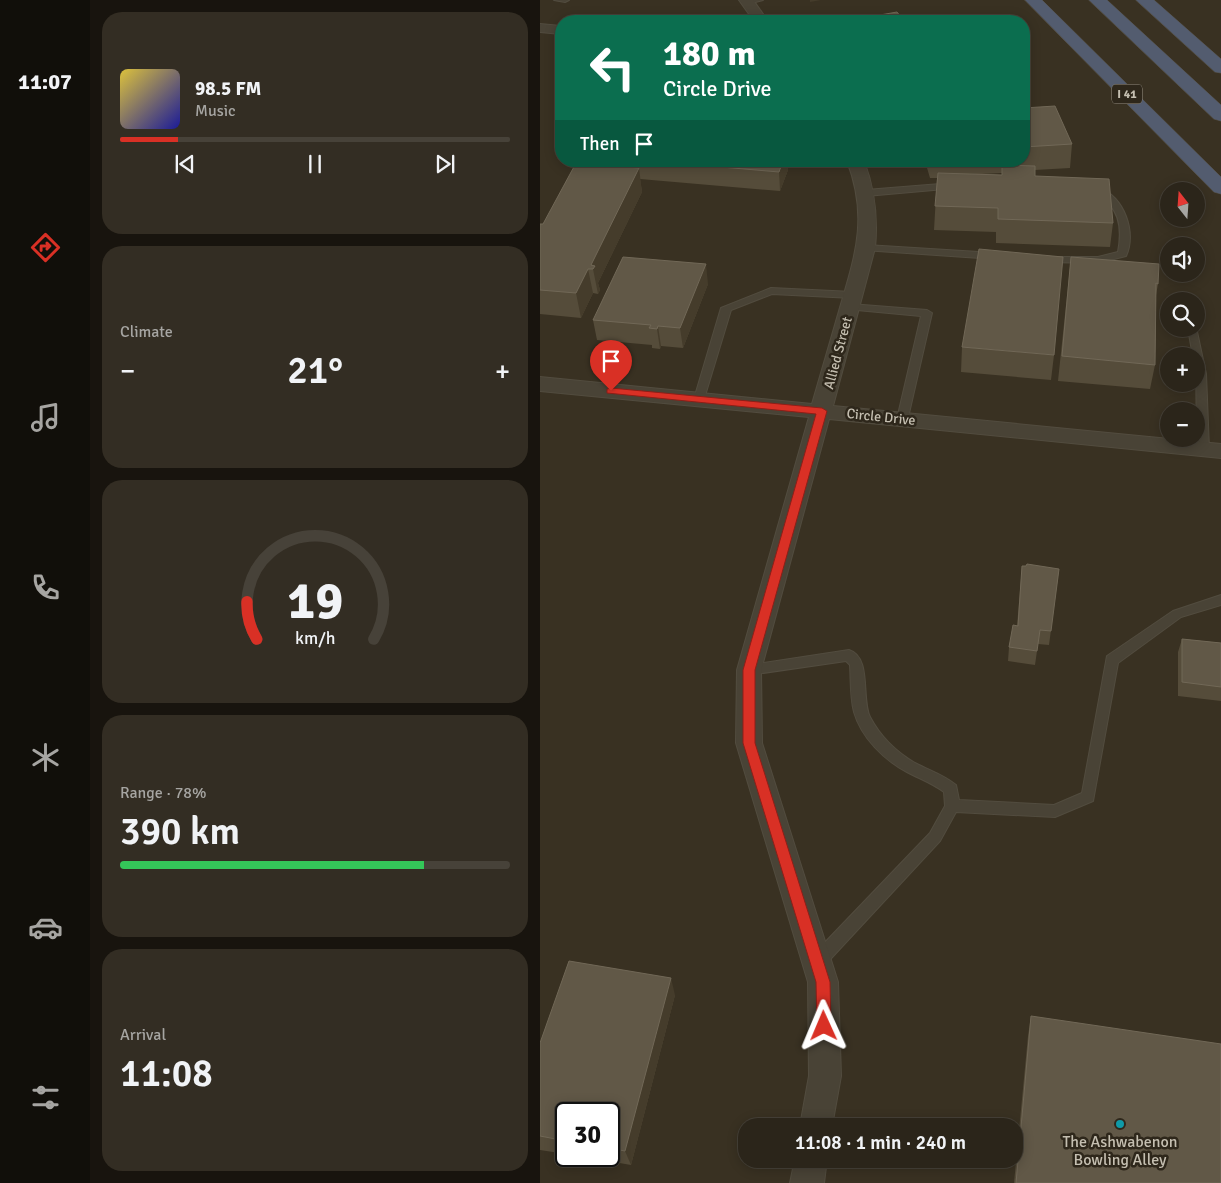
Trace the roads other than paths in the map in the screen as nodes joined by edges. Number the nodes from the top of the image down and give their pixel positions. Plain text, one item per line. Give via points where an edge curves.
1 (558, 0) edge
2 (565, 0) edge
3 (1033, 0) edge
4 (1097, 0) edge
5 (1144, 0) edge
6 (751, 1) edge
7 (758, 15) edge
8 (540, 28) edge
9 (555, 29) edge
10 (1221, 68) edge
11 (1221, 115) edge
12 (857, 167) edge
13 (1087, 185) edge
14 (959, 186) edge
15 (1221, 188) edge
16 (866, 193) junction
17 (866, 248) junction
18 (1008, 257) edge
19 (1037, 259) edge
20 (852, 301) junction
21 (1195, 337) edge
22 (540, 384) edge
23 (699, 399) junction
24 (822, 411) junction
25 (903, 419) junction
26 (1212, 450) edge
27 (1221, 600) edge
28 (749, 670) junction
29 (952, 806) junction
30 (817, 962) junction
31 (817, 1118) edge
32 (810, 1168) edge
33 (807, 1183) edge

1 - 2 lane
3 - 15 highway, I 41
4 - 11 highway
5 - 10 highway
6 - 7 street
8 - 9 street
12 - 16 street, Allied Street
13 - 19 lane via 1110,198 1122,216 1126,234 1123,254 1098,260
14 - 16 lane
16 - 17 street, Allied Street via 869,223
17 - 18 lane
17 - 20 street, Allied Street
20 - 23 lane via 771,291 726,308
20 - 24 street, Allied Street
20 - 25 lane via 927,313
21 - 26 lane
22 - 23 street, Circle Drive
23 - 24 street, Circle Drive
24 - 25 street, Circle Drive
24 - 28 street, Allied Street
25 - 26 street, Circle Drive
27 - 29 lane via 1177,614 1112,660 1088,798 1055,811
28 - 29 lane via 849,655 856,664 861,712 874,736 899,760 951,789
28 - 30 street, Allied Street via 749,743
29 - 30 lane via 935,837
30 - 31 street, Allied Street via 823,982 825,1076
32 - 33 street

